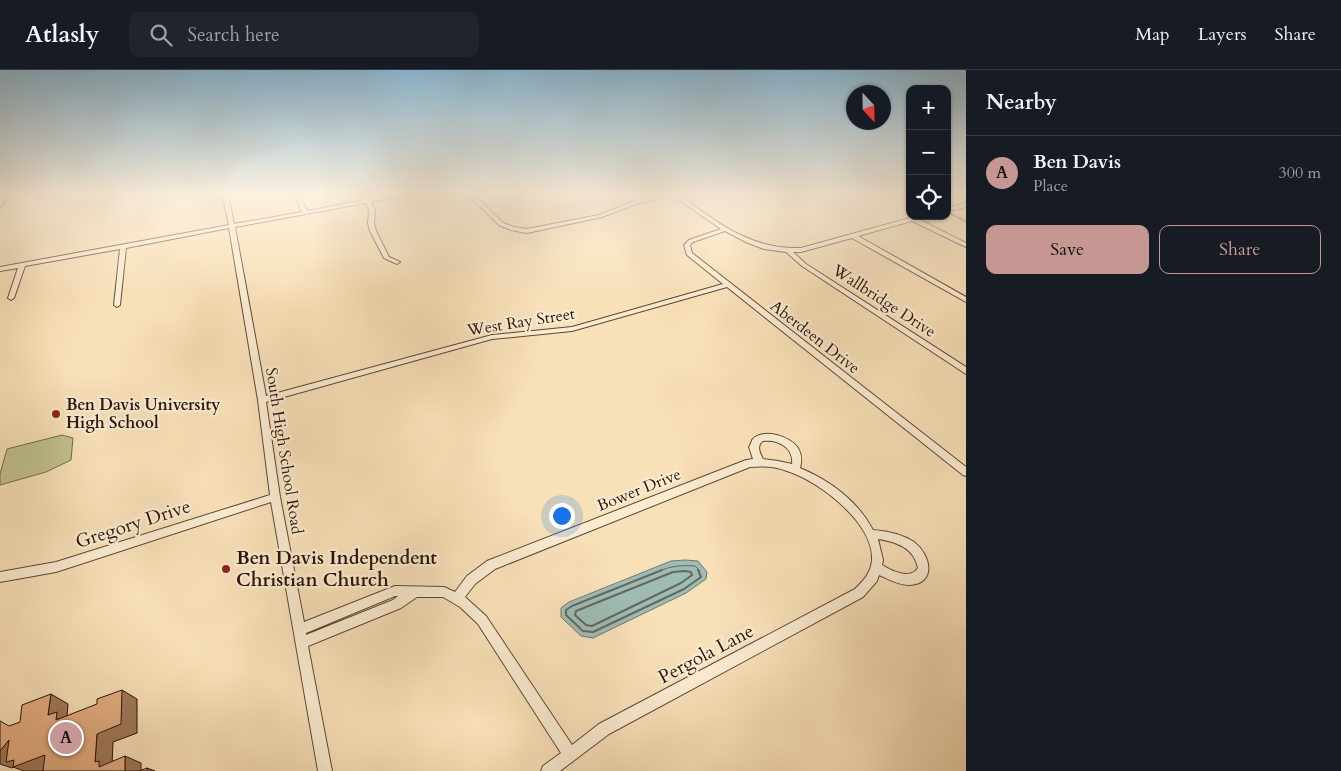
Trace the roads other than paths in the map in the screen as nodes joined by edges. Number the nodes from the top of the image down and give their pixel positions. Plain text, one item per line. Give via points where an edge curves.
1 (232, 226) edge
2 (228, 227) edge
3 (371, 227) edge
4 (507, 227) edge
5 (548, 227) edge
6 (886, 227) edge
7 (929, 227) edge
8 (726, 228) joint
9 (853, 236) junction
10 (966, 245) edge
11 (123, 247) junction
12 (789, 252) junction
13 (397, 262) dead end
14 (22, 265) junction
15 (0, 269) edge
16 (727, 285) junction
17 (11, 298) dead end
18 (966, 300) edge
19 (116, 305) dead end
20 (966, 372) edge
21 (262, 400) junction
22 (759, 462) junction
23 (795, 470) junction
24 (966, 472) edge
25 (275, 497) junction
26 (871, 534) junction
27 (878, 570) junction
28 (0, 577) edge
29 (416, 591) junction
30 (458, 598) junction
31 (300, 629) junction
32 (302, 643) junction
33 (570, 754) junction
34 (325, 771) edge
35 (548, 771) edge

1 - 21 street, South High School Road
2 - 11 street
3 - 13 street via 387,258
4 - 5 street via 532,230
6 - 9 street
7 - 10 street
8 - 12 street via 760,246
8 - 16 street, Aberdeen Drive via 696,238 687,248 691,257
9 - 12 street
9 - 18 street
11 - 14 street
11 - 19 street
12 - 20 street, Wallbridge Drive via 802,264
14 - 15 street
14 - 17 street
16 - 21 street, West Ray Street via 572,329 492,337
16 - 24 street, Aberdeen Drive
21 - 25 street, South High School Road
22 - 23 street, Bower Drive
22 - 23 street via 755,443 771,438 784,441 794,451 797,457
22 - 30 street, Bower Drive via 743,465 491,565 470,580
23 - 26 street, Bower Drive via 824,485 860,518
25 - 28 street, Gregory Drive via 56,567
25 - 31 street, South High School Road
26 - 27 street via 878,553
26 - 27 street via 893,537 908,544 920,556 924,569 921,576 906,580
27 - 33 street, Pergola Lane via 871,583 859,593 604,729
29 - 30 street via 444,592
29 - 31 street via 396,591
29 - 32 street via 397,604
30 - 33 street via 484,623
31 - 32 street, South High School Road
32 - 34 street, South High School Road
33 - 35 street, Pergola Lane

